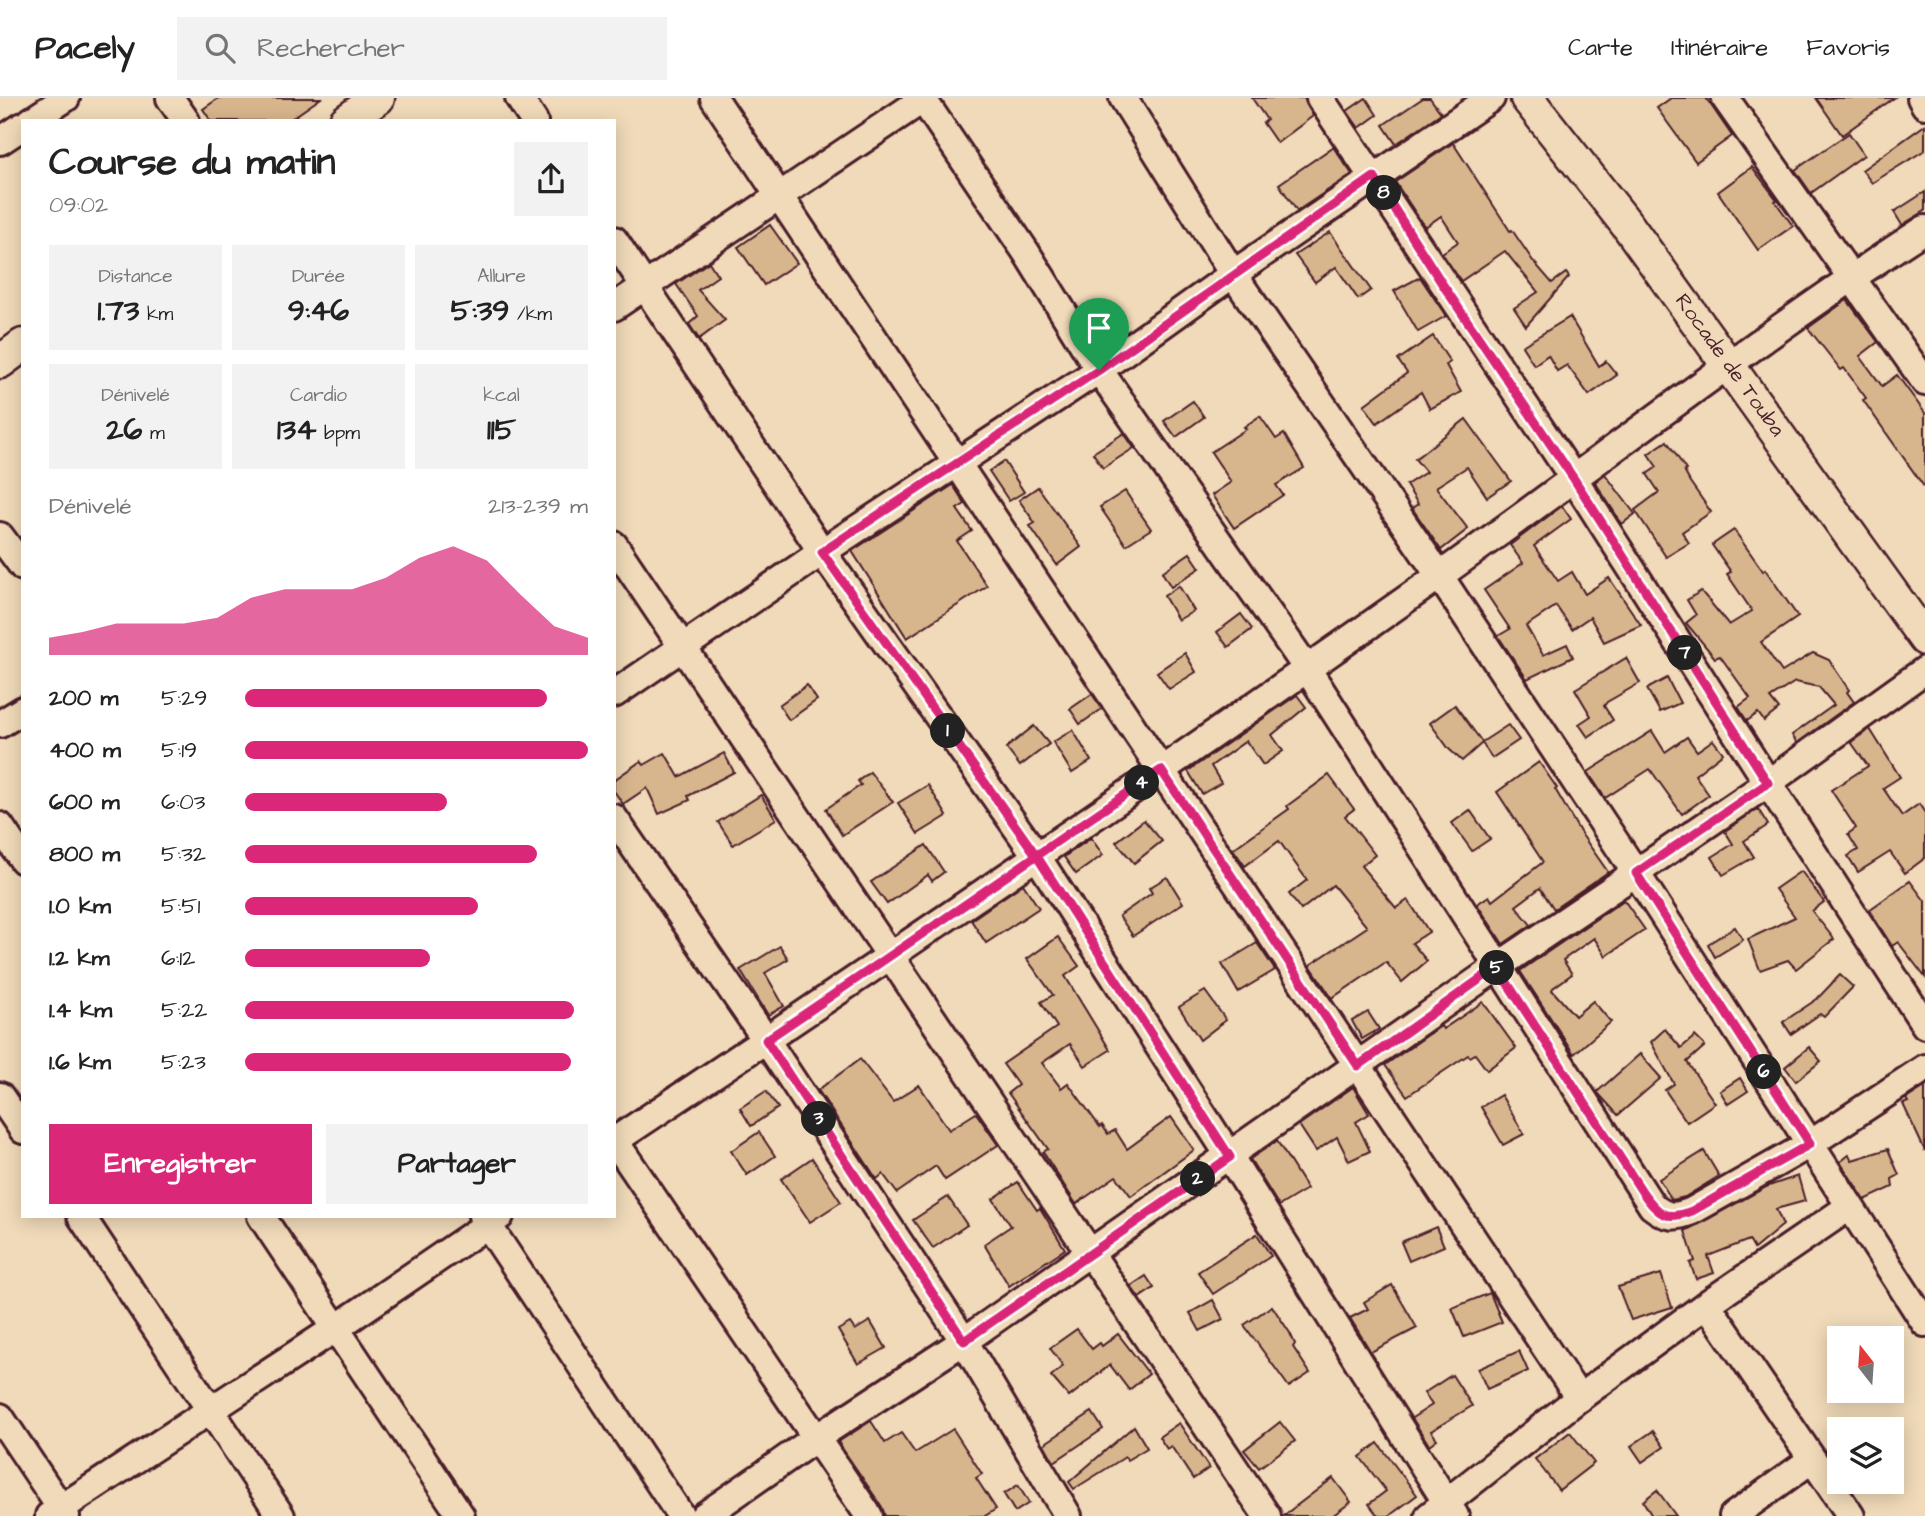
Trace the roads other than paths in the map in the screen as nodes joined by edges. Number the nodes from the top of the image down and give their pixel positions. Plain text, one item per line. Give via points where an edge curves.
1 (66, 98) edge
2 (170, 98) edge
3 (519, 98) edge
4 (714, 98) edge
5 (923, 98) edge
6 (1123, 98) edge
7 (1320, 98) edge
8 (1491, 98) edge
9 (1527, 98) edge
10 (1725, 98) edge
11 (1921, 98) edge
12 (1925, 105) edge
13 (34, 119) edge
14 (186, 119) edge
15 (533, 119) edge
16 (21, 127) edge
17 (0, 141) edge
18 (1374, 177) junction
19 (779, 197) junction
20 (1925, 229) edge
21 (616, 243) edge
22 (1233, 274) junction
23 (1850, 278) junction
24 (645, 286) junction
25 (616, 306) edge
26 (21, 346) edge
27 (0, 362) edge
28 (1731, 365) junction
29 (1099, 370) junction
30 (1925, 382) edge
31 (957, 464) junction
32 (1574, 479) junction
33 (0, 536) edge
34 (616, 548) edge
35 (822, 552) junction
36 (21, 564) edge
37 (1439, 575) junction
38 (1925, 639) edge
39 (683, 647) junction
40 (1306, 667) junction
41 (1925, 670) edge
42 (616, 693) edge
43 (21, 711) edge
44 (0, 724) edge
45 (1161, 770) junction
46 (1768, 783) junction
47 (616, 821) edge
48 (0, 827) edge
49 (1036, 855) junction
50 (21, 857) edge
51 (1636, 873) junction
52 (891, 956) junction
53 (1497, 967) junction
54 (1925, 1025) edge
55 (766, 1040) junction
56 (1358, 1066) junction
57 (1925, 1068) edge
58 (7, 1101) edge
59 (21, 1126) edge
60 (616, 1139) edge
61 (616, 1143) edge
62 (1810, 1144) junction
63 (1230, 1157) junction
64 (1849, 1207) junction
65 (82, 1218) edge
66 (262, 1218) edge
67 (490, 1219) edge
68 (1090, 1254) junction
69 (1707, 1304) junction
70 (1925, 1323) edge
71 (336, 1328) junction
72 (964, 1341) junction
73 (1579, 1398) junction
74 (210, 1410) junction
75 (0, 1417) edge
76 (816, 1438) junction
77 (1811, 1460) junction
78 (1444, 1512) edge
79 (59, 1514) edge
80 (281, 1516) edge
81 (461, 1516) edge
82 (681, 1516) edge
83 (704, 1516) edge
84 (869, 1516) edge
85 (1068, 1516) edge
86 (1267, 1516) edge
87 (1733, 1516) edge
88 (1851, 1516) edge

1 - 13 street
2 - 14 street
3 - 15 street
4 - 19 street
5 - 19 street
5 - 29 street
6 - 22 street
7 - 18 street
8 - 18 street
9 - 28 main road, Rocade de Touba
10 - 23 street
11 - 12 street
16 - 17 street
18 - 22 street
18 - 32 street
19 - 24 street
19 - 31 street
20 - 23 street
21 - 24 street
22 - 29 street
22 - 37 street
23 - 28 street
23 - 30 street
24 - 25 street
24 - 35 street
26 - 27 main road
28 - 32 street
28 - 38 main road, Rocade de Touba
29 - 31 street
29 - 40 street
31 - 35 street
31 - 45 street
32 - 37 street
32 - 46 street
33 - 36 street
34 - 39 street
35 - 39 street
35 - 49 street
37 - 40 street
37 - 51 street
39 - 42 street
39 - 52 street
40 - 45 street
40 - 53 street
41 - 46 street
43 - 44 street
45 - 49 street
45 - 56 street
46 - 51 street
46 - 54 street
47 - 55 street
48 - 50 street
49 - 52 street
49 - 63 street
51 - 53 street
51 - 62 street
52 - 55 street
52 - 68 street
53 - 56 street
53 - 62 street via 1643,1193 1665,1216 1692,1211
55 - 60 street
55 - 72 street
56 - 63 street
56 - 73 street
57 - 62 street
58 - 59 street
61 - 76 street
62 - 64 street
63 - 68 street
63 - 78 street
64 - 69 street
64 - 70 street
65 - 74 street
66 - 71 street
67 - 71 street
67 - 82 street
68 - 72 street
68 - 86 street
69 - 73 street
69 - 77 street
71 - 74 street
71 - 81 street
72 - 76 street
72 - 85 street
73 - 78 street
74 - 79 street
74 - 80 street
75 - 79 street
76 - 83 street
76 - 84 street
77 - 87 street
77 - 88 street

